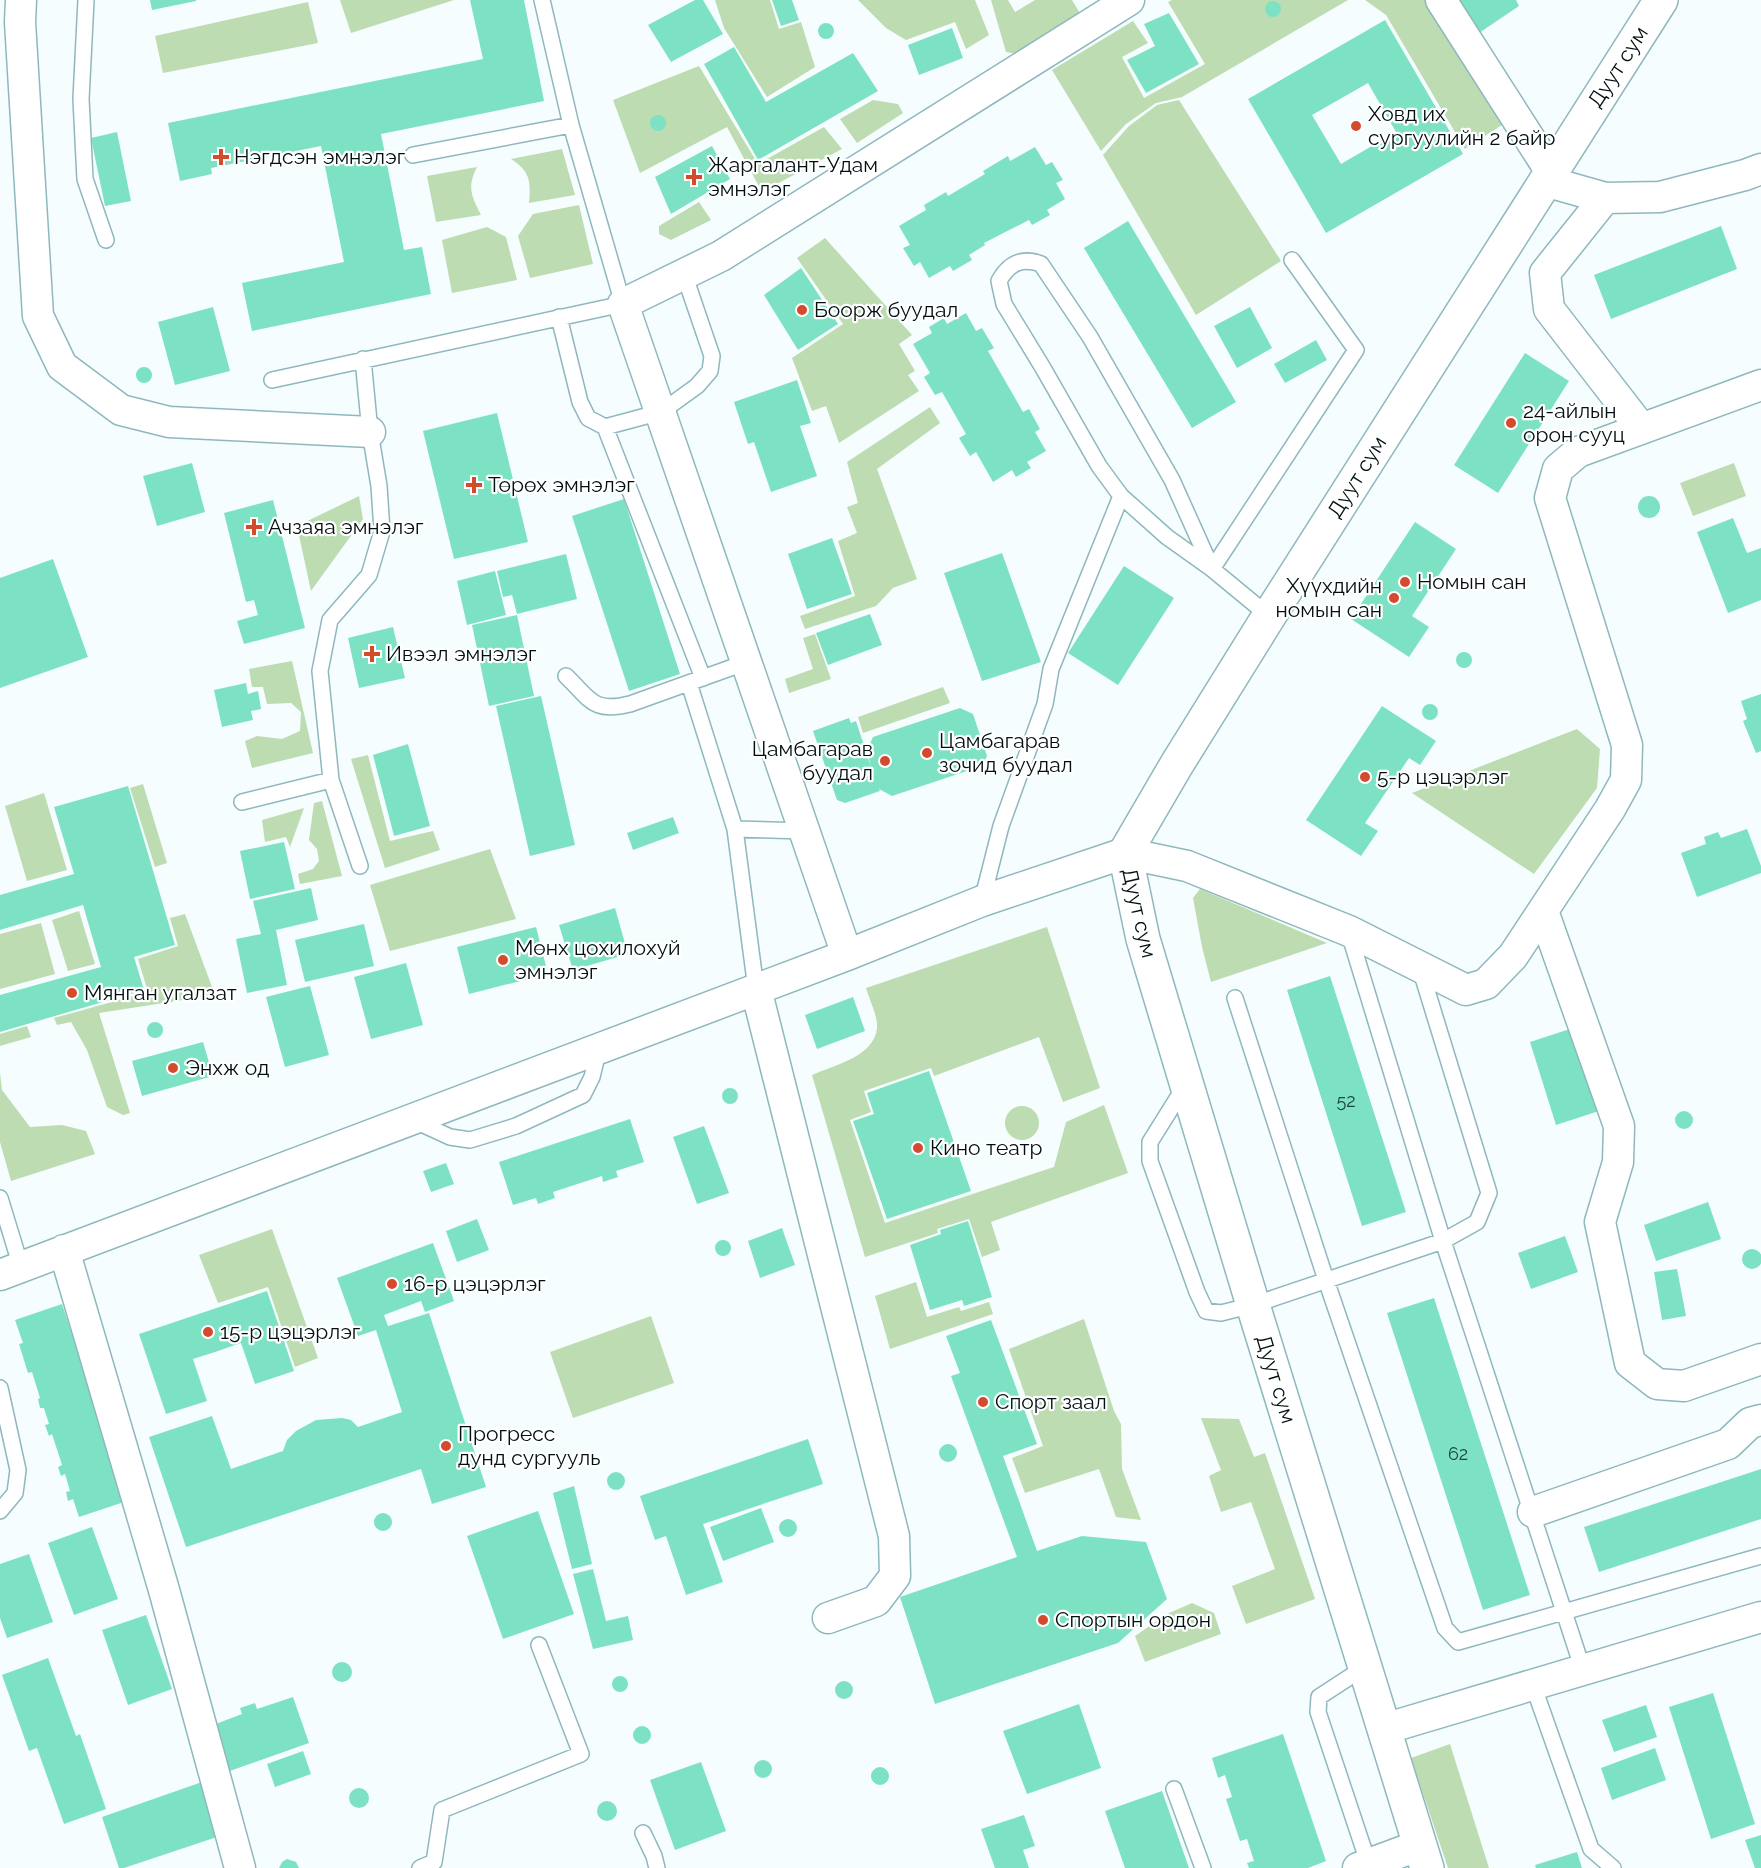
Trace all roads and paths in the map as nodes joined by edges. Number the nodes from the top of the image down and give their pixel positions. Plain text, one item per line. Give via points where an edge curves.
1 (21, 0) edge
2 (86, 0) edge
3 (542, 0) edge
4 (1129, 0) edge
5 (1441, 0) edge
6 (1661, 0) edge
7 (571, 125) junction
8 (413, 155) dead end
9 (1761, 169) edge
10 (1548, 176) junction
11 (1605, 198) junction
12 (106, 240) dead end
13 (1292, 260) dead end
14 (684, 273) junction
15 (623, 304) junction
16 (559, 317) junction
17 (363, 359) junction
18 (272, 380) dead end
19 (1761, 385) edge
20 (661, 412) junction
21 (605, 427) junction
22 (1641, 428) junction
23 (370, 432) junction
24 (1121, 496) junction
25 (1212, 569) junction
26 (1269, 616) junction
27 (747, 662) junction
28 (566, 676) dead end
29 (696, 681) junction
30 (332, 780) junction
31 (242, 802) dead end
32 (735, 829) junction
33 (805, 831) junction
34 (1125, 853) junction
35 (360, 866) dead end
36 (982, 901) junction
37 (1543, 912) junction
38 (1349, 931) junction
39 (847, 955) junction
40 (1420, 968) junction
41 (756, 989) junction
42 (1235, 998) dead end
43 (599, 1048) junction
44 (1186, 1084) junction
45 (410, 1119) junction
46 (0, 1198) edge
47 (1443, 1241) junction
48 (64, 1250) junction
49 (10, 1271) edge
50 (1326, 1280) junction
51 (1253, 1305) junction
52 (1761, 1359) edge
53 (0, 1388) edge
54 (1761, 1420) edge
55 (0, 1511) edge
56 (1533, 1512) junction
57 (1761, 1556) edge
58 (1565, 1612) junction
59 (1761, 1617) edge
60 (828, 1618) dead end
61 (539, 1645) dead end
62 (1365, 1667) junction
63 (1583, 1670) junction
64 (1533, 1685) junction
65 (1384, 1729) junction
66 (1174, 1789) dead end
67 (643, 1833) dead end
68 (1424, 1856) edge
69 (1366, 1867) edge
70 (240, 1868) edge
71 (420, 1868) edge
72 (657, 1868) edge
73 (1203, 1868) edge
74 (1613, 1868) edge

1 - 23 street via 38,316 62,366 121,410 169,422
2 - 12 lane via 81,99 85,179
3 - 7 lane
4 - 14 street via 721,256
5 - 10 street
6 - 10 main road, Дуут сум
7 - 8 lane
7 - 15 lane
9 - 11 street via 1660,197
10 - 11 street
10 - 26 main road, Дуут сум
11 - 22 street via 1545,273 1549,309
13 - 25 lane via 1356,350
14 - 15 street
14 - 20 lane via 712,356 710,371 697,386
15 - 16 lane
15 - 20 street
16 - 17 lane
16 - 21 lane via 580,402 588,418
17 - 18 lane
17 - 23 lane
19 - 22 street
20 - 21 lane
20 - 27 street
21 - 29 lane
22 - 37 street via 1578,452 1558,470 1550,498 1627,745 1626,780
23 - 30 lane via 382,531 369,575 330,620 320,670
24 - 25 lane via 1167,537
24 - 25 lane via 1099,466 1004,304 999,281 1015,262 1029,260 1041,264 1090,337 1172,480
24 - 36 lane via 1052,669 1045,704 1001,826
25 - 26 lane
26 - 34 main road, Дуут сум
27 - 29 lane
27 - 33 street
28 - 29 lane via 596,705 611,708
29 - 32 lane
30 - 31 lane
30 - 35 lane
32 - 33 lane
32 - 41 lane
33 - 39 street
34 - 36 street
34 - 38 street via 1187,866
34 - 44 main road, Дуут сум via 1143,939
36 - 39 street
37 - 40 street via 1513,956 1486,984 1466,990
37 - 52 street via 1619,1126 1618,1162 1600,1222 1630,1363 1657,1384 1684,1386
38 - 40 street
38 - 47 lane
39 - 41 street
40 - 47 lane via 1489,1193 1477,1222
41 - 43 street
41 - 60 street via 894,1536 895,1576 876,1601
42 - 50 lane
43 - 45 street
43 - 45 lane via 583,1095 516,1126 470,1140 450,1137
44 - 51 main road, Дуут сум
44 - 51 lane via 1150,1142 1150,1161 1206,1311 1221,1314
45 - 48 street
46 - 49 lane
47 - 50 lane
47 - 56 lane
48 - 49 street
48 - 70 street via 164,1590
50 - 51 lane
50 - 58 lane via 1445,1628 1458,1642
51 - 62 main road, Дуут сум
53 - 55 lane via 18,1470 15,1493
54 - 56 street via 1750,1423 1728,1444
56 - 58 lane
57 - 58 lane
58 - 63 lane
59 - 63 street
61 - 71 lane via 581,1754 442,1810 434,1862
62 - 65 main road, Дуут сум
62 - 69 lane via 1319,1697 1318,1712
63 - 64 street
64 - 65 street
64 - 74 lane via 1591,1849
65 - 68 main road, Дуут сум
66 - 73 lane
67 - 72 lane
68 - 69 street

